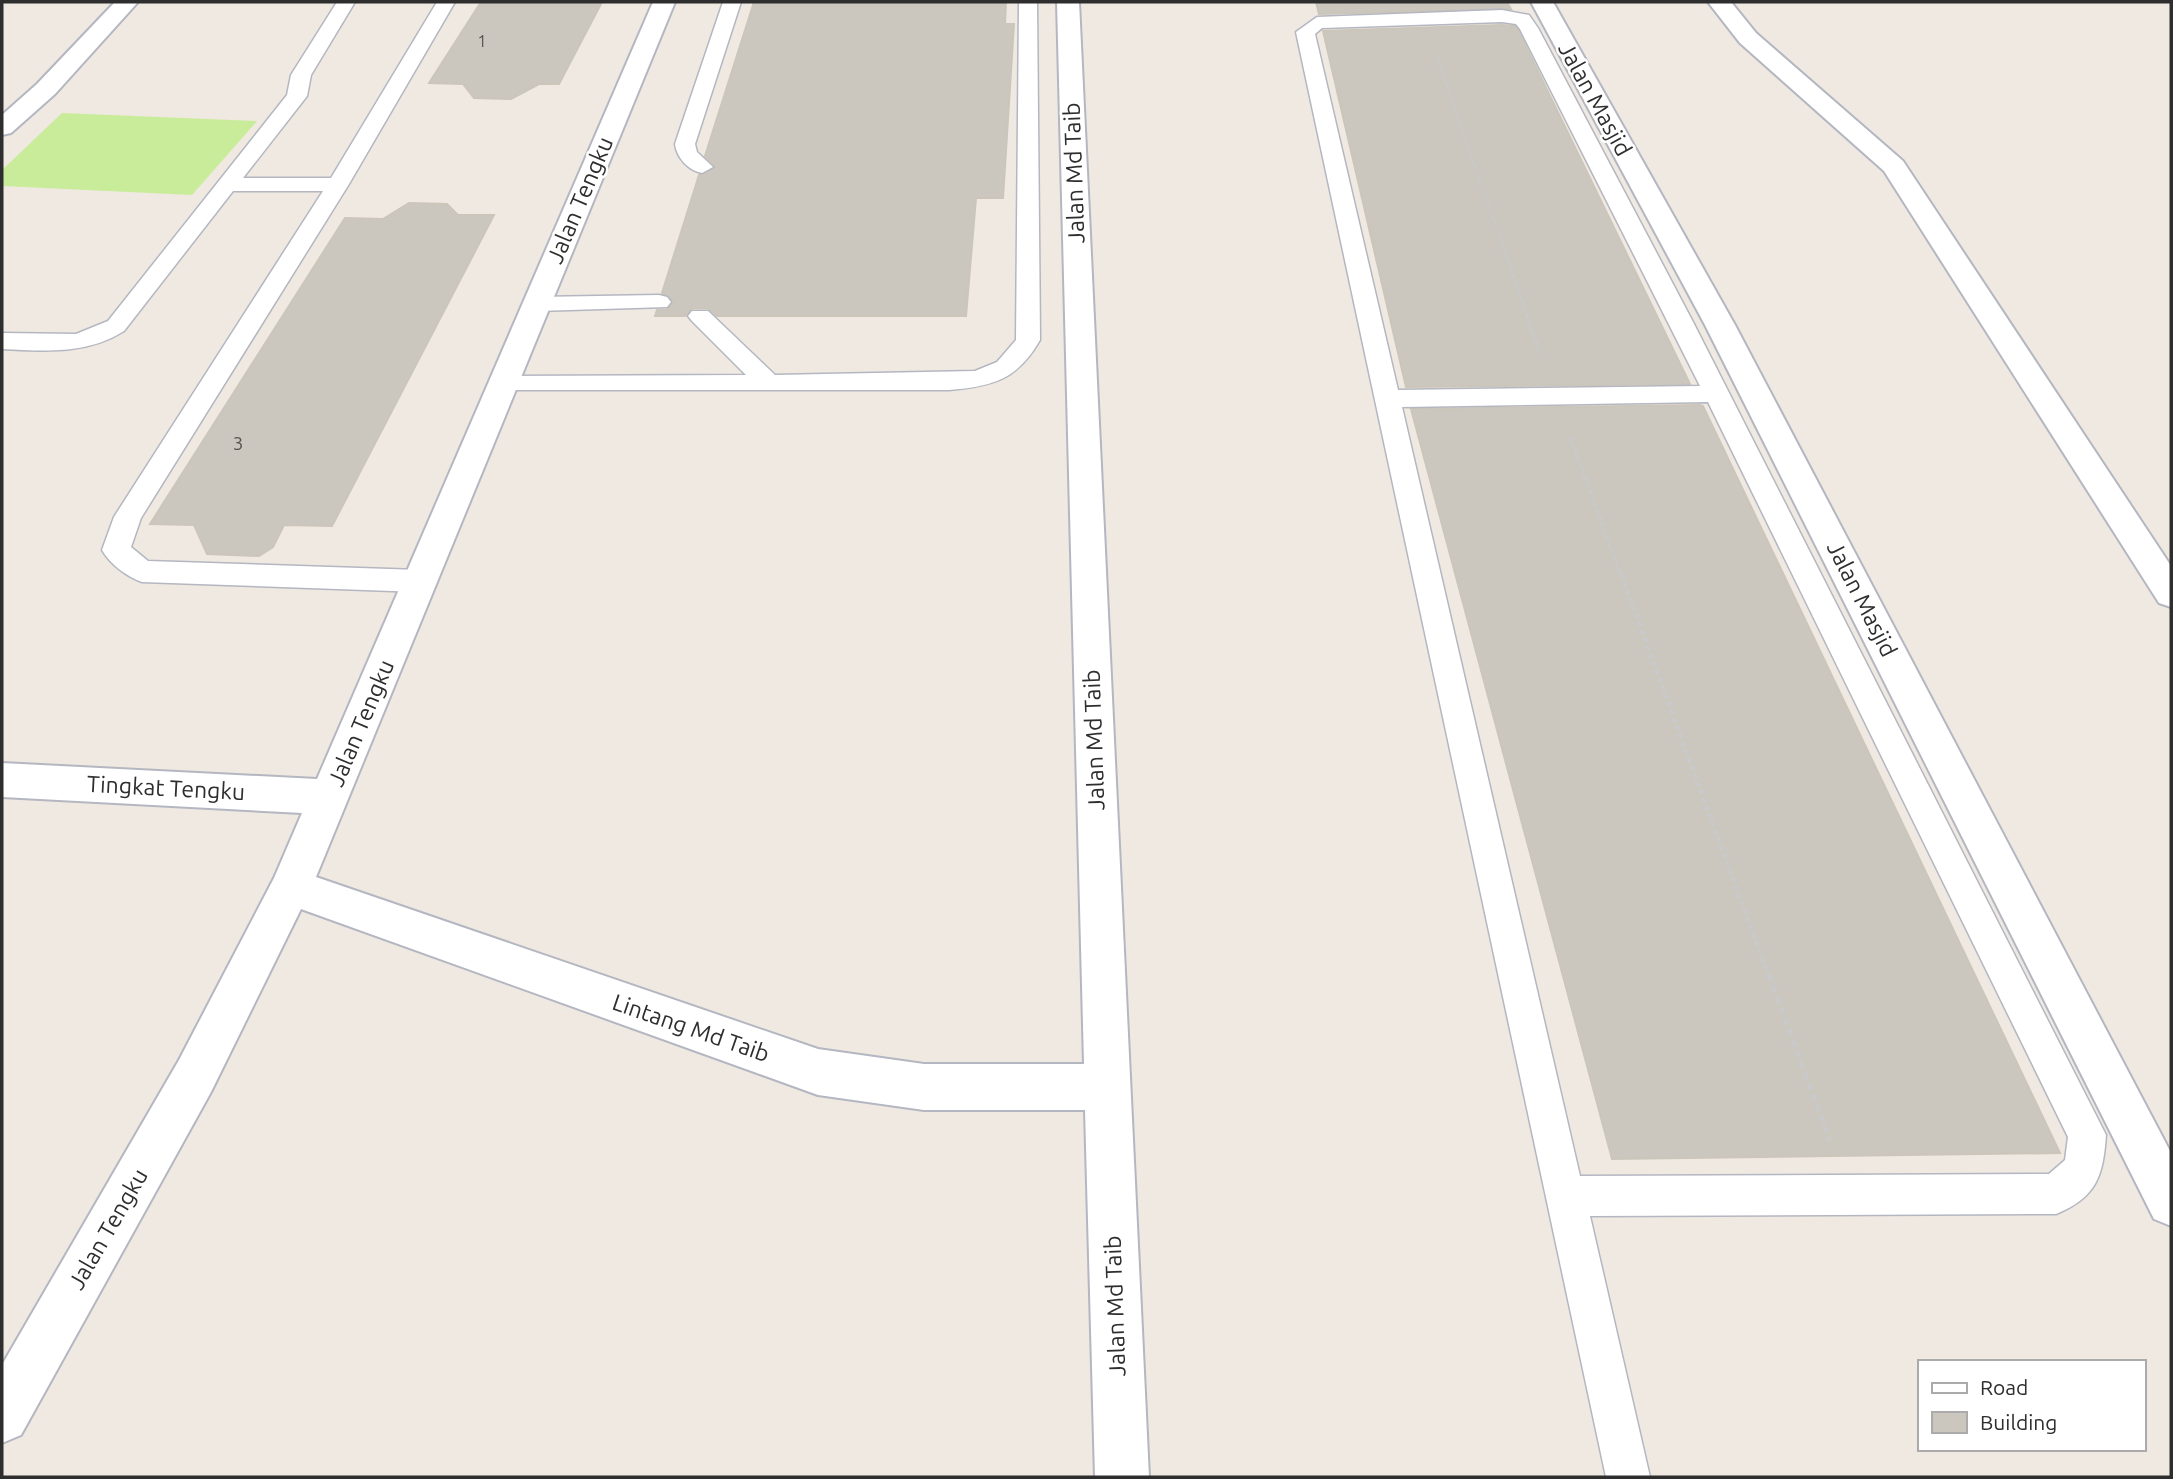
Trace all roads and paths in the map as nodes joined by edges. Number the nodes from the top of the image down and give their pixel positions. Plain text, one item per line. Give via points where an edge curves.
1 (127, 2) edge
2 (346, 2) edge
3 (446, 2) edge
4 (664, 2) edge
5 (732, 2) edge
6 (1028, 2) edge
7 (1068, 2) edge
8 (1542, 2) edge
9 (1719, 2) edge
10 (1419, 10) edge
11 (2, 128) edge
12 (702, 167) dead end
13 (338, 184) junction
14 (229, 185) junction
15 (659, 302) dead end
16 (537, 304) junction
17 (700, 316) dead end
18 (2, 341) edge
19 (769, 383) junction
20 (503, 384) junction
21 (1714, 394) junction
22 (1555, 398) junction
23 (1386, 399) junction
24 (420, 581) junction
25 (2171, 594) edge
26 (2, 780) edge
27 (330, 797) junction
28 (291, 887) junction
29 (1105, 1087) junction
30 (1850, 1194) junction
31 (1566, 1196) junction
32 (2171, 1202) edge
33 (2, 1416) edge
34 (1122, 1477) edge
35 (1628, 1477) edge

1 - 11 street via 46,89
2 - 14 lane via 301,75 297,96
3 - 13 lane
4 - 16 street, Jalan Tengku
5 - 12 lane via 685,144 687,154
6 - 19 lane via 1028,340 1019,358 999,373 949,382
7 - 29 street, Jalan Md Taib
8 - 32 street, Jalan Masjid via 1720,325
9 - 25 street via 1748,38 1894,166
10 - 21 lane via 1522,19 1529,28
10 - 22 path
10 - 23 lane via 1317,23 1305,32
13 - 14 lane
13 - 24 lane via 128,517 116,550 142,572
14 - 18 lane via 104,335 73,343
15 - 16 lane
16 - 20 street, Jalan Tengku
17 - 19 lane
19 - 20 lane
20 - 24 street, Jalan Tengku
21 - 22 lane
21 - 30 lane via 2087,1135 2084,1170 2056,1194
22 - 23 lane
22 - 30 path
23 - 31 lane
24 - 27 street, Jalan Tengku
26 - 27 street, Tingkat Tengku
27 - 28 street, Jalan Tengku
28 - 29 street, Lintang Md Taib via 817,1072 890,1085
28 - 33 street, Jalan Tengku via 195,1076
29 - 34 street, Jalan Md Taib
30 - 31 lane
31 - 35 lane

